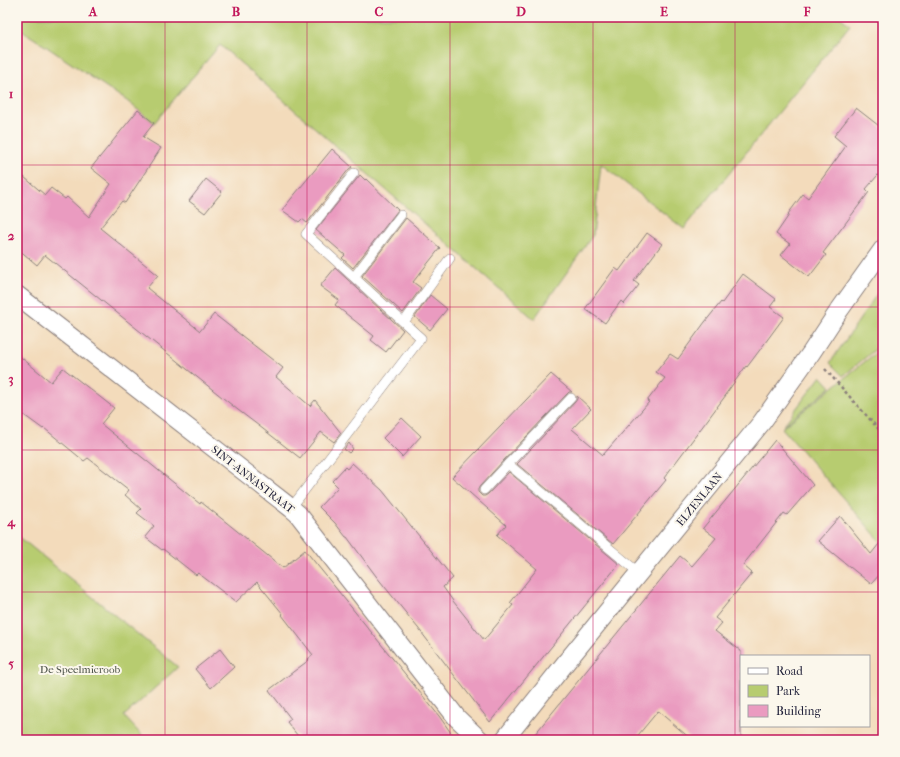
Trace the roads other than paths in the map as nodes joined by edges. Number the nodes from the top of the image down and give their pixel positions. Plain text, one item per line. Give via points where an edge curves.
1 (354, 173) dead end
2 (401, 215) dead end
3 (883, 249) edge
4 (450, 258) dead end
5 (354, 277) junction
6 (17, 294) edge
7 (404, 322) junction
8 (571, 398) dead end
9 (508, 464) junction
10 (484, 490) dead end
11 (291, 508) junction
12 (639, 573) junction
13 (480, 740) edge
14 (504, 740) edge

1 - 5 lane via 306,234
2 - 5 lane
3 - 12 street, ELZENLAAN via 762,422
4 - 7 lane
5 - 7 lane
6 - 11 street, SINT-ANNASTRAAT
7 - 11 lane via 421,338
8 - 9 lane
9 - 10 lane
9 - 12 lane
11 - 13 street, SINT-ANNASTRAAT via 457,718
12 - 14 street, ELZENLAAN

